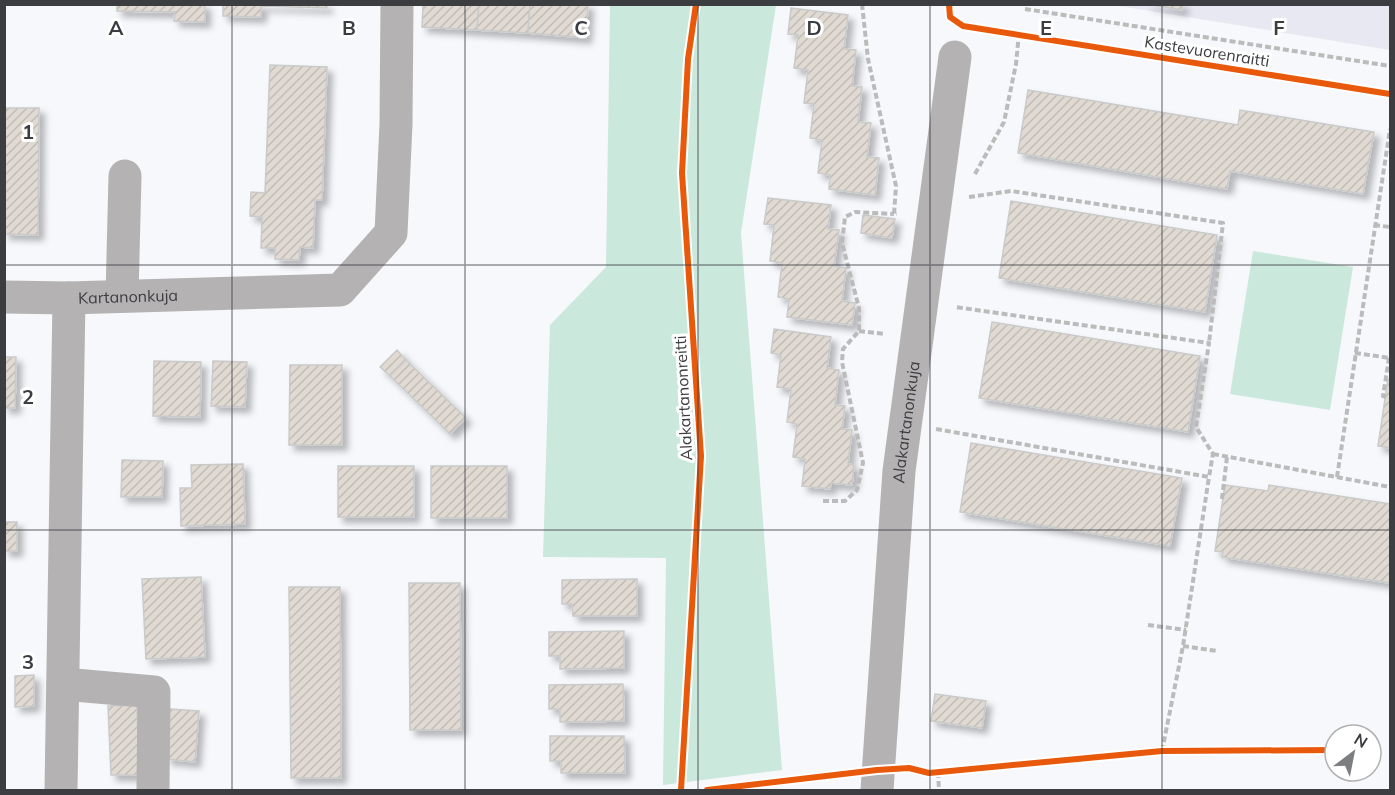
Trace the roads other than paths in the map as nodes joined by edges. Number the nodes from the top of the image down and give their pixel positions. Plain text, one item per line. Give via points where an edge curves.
1 (397, 4) edge
2 (955, 57) dead end
3 (125, 176) dead end
4 (4, 297) edge
5 (122, 297) junction
6 (69, 298) junction
7 (63, 684) junction
8 (61, 790) edge
9 (153, 790) edge
10 (877, 790) edge

1 - 5 street, Kartanonkuja via 391,233 340,290
2 - 10 street, Alakartanonkuja via 904,424
3 - 5 street
4 - 6 street
5 - 6 street, Kartanonkuja
6 - 7 street, Kartanonkuja
7 - 8 street, Kartanonkuja
7 - 9 street via 154,692

